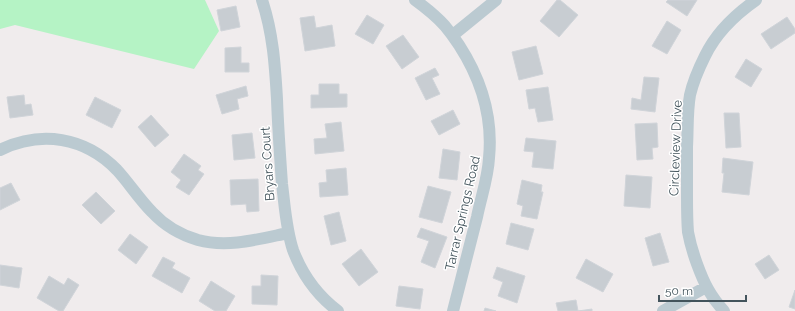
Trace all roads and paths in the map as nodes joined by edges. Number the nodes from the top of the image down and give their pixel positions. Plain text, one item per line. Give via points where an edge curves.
1 (262, 0) edge
2 (415, 0) edge
3 (496, 0) edge
4 (756, 0) edge
5 (453, 35) junction
6 (0, 150) edge
7 (288, 233) junction
8 (706, 287) junction
9 (338, 311) edge
10 (453, 311) edge
11 (663, 311) edge
12 (724, 311) edge

1 - 7 street, Bryars Court via 274,58 280,162
2 - 5 street, Tarrar Springs Road via 428,9
3 - 5 street
4 - 8 street, Circleview Drive via 731,21 714,41 694,84 689,105 688,233
5 - 10 street, Tarrar Springs Road via 466,56 484,100 489,122 490,158
6 - 7 street via 38,139 72,142 92,150 118,171 160,220 178,232 199,240 232,244
7 - 9 street, Bryars Court via 297,261 308,280
8 - 11 street
8 - 12 street, Circleview Drive

